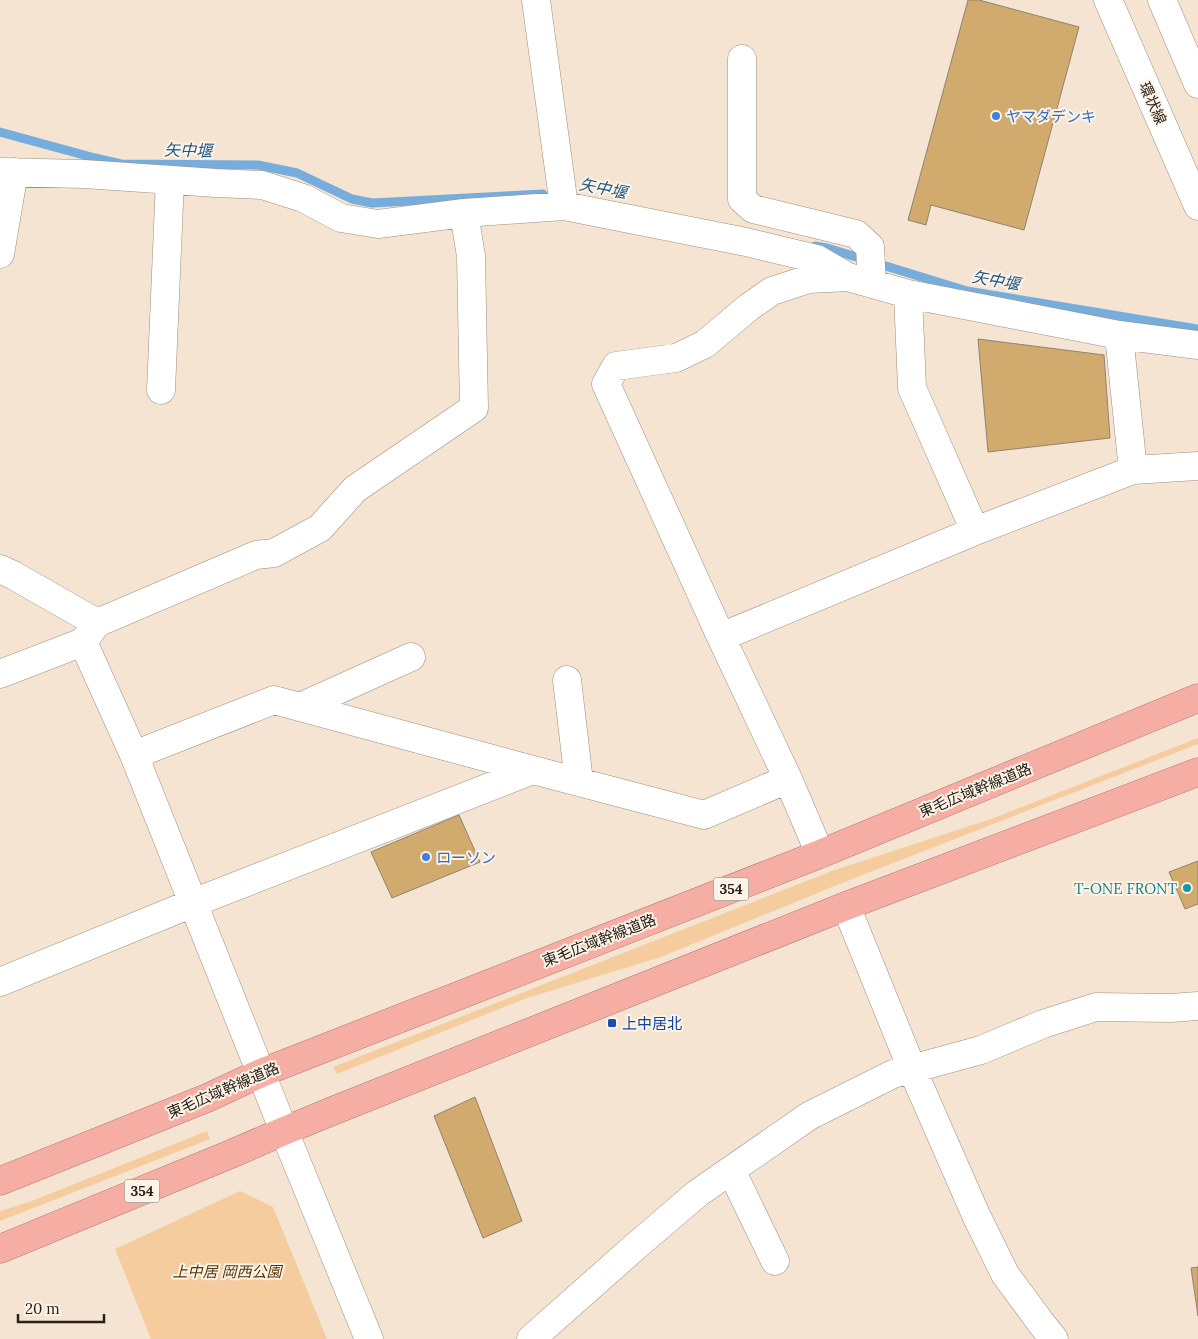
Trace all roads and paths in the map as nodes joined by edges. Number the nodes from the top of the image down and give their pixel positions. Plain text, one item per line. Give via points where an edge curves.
1 (536, 0) edge
2 (1108, 0) edge
3 (1162, 0) edge
4 (742, 59) dead end
5 (1198, 84) edge
6 (7, 172) edge
7 (170, 180) junction
8 (563, 197) junction
9 (1198, 206) edge
10 (464, 213) junction
11 (0, 254) edge
12 (864, 279) junction
13 (908, 294) junction
14 (1119, 335) junction
15 (1198, 345) edge
16 (162, 390) dead end
17 (1198, 466) edge
18 (1133, 470) junction
19 (975, 531) junction
20 (0, 569) edge
21 (90, 633) junction
22 (721, 637) junction
23 (411, 657) dead end
24 (0, 674) edge
25 (567, 680) dead end
26 (1198, 698) edge
27 (300, 707) junction
28 (134, 755) junction
29 (534, 770) junction
30 (1198, 772) edge
31 (788, 779) junction
32 (579, 782) junction
33 (820, 854) junction
34 (193, 903) junction
35 (846, 906) junction
36 (0, 982) edge
37 (1198, 1006) edge
38 (912, 1069) junction
39 (261, 1074) junction
40 (284, 1131) junction
41 (730, 1170) junction
42 (0, 1181) edge
43 (0, 1249) edge
44 (775, 1261) dead end
45 (369, 1339) edge
46 (531, 1339) edge
47 (1054, 1339) edge

1 - 8 street
2 - 9 street, 環状線
3 - 5 street
4 - 12 street via 742,199 753,209 856,234 870,247
6 - 7 street
6 - 11 street
7 - 10 street via 262,185 303,198 341,218 378,224
7 - 16 street
8 - 10 street
8 - 12 street via 817,259
10 - 21 street via 471,256 474,408 356,489 320,528 274,553 256,555
12 - 13 street
12 - 22 street via 809,279 772,291 705,344 676,358 616,366 606,384
13 - 14 street
13 - 19 street via 912,388
14 - 15 street
14 - 18 street
17 - 18 street
18 - 19 street
19 - 22 street
20 - 21 street via 13,575
21 - 24 street
21 - 28 street
22 - 31 street
23 - 27 street
25 - 32 street
26 - 33 highway, 東毛広域幹線道路 / 354
27 - 28 street via 274,700
27 - 29 street
28 - 34 street
29 - 32 street
29 - 34 street
30 - 35 highway, 354
31 - 32 street via 704,815
31 - 33 street
33 - 39 highway, 東毛広域幹線道路 / 354
34 - 36 street
34 - 39 street
35 - 38 street
35 - 40 highway, 354
37 - 38 street via 1096,1007 1043,1024 981,1050
38 - 41 street via 893,1074 809,1116
38 - 47 street via 1005,1274
39 - 40 street
39 - 42 highway, 東毛広域幹線道路 / 354
40 - 43 highway, 354
40 - 45 street
41 - 44 street
41 - 46 street via 698,1193

